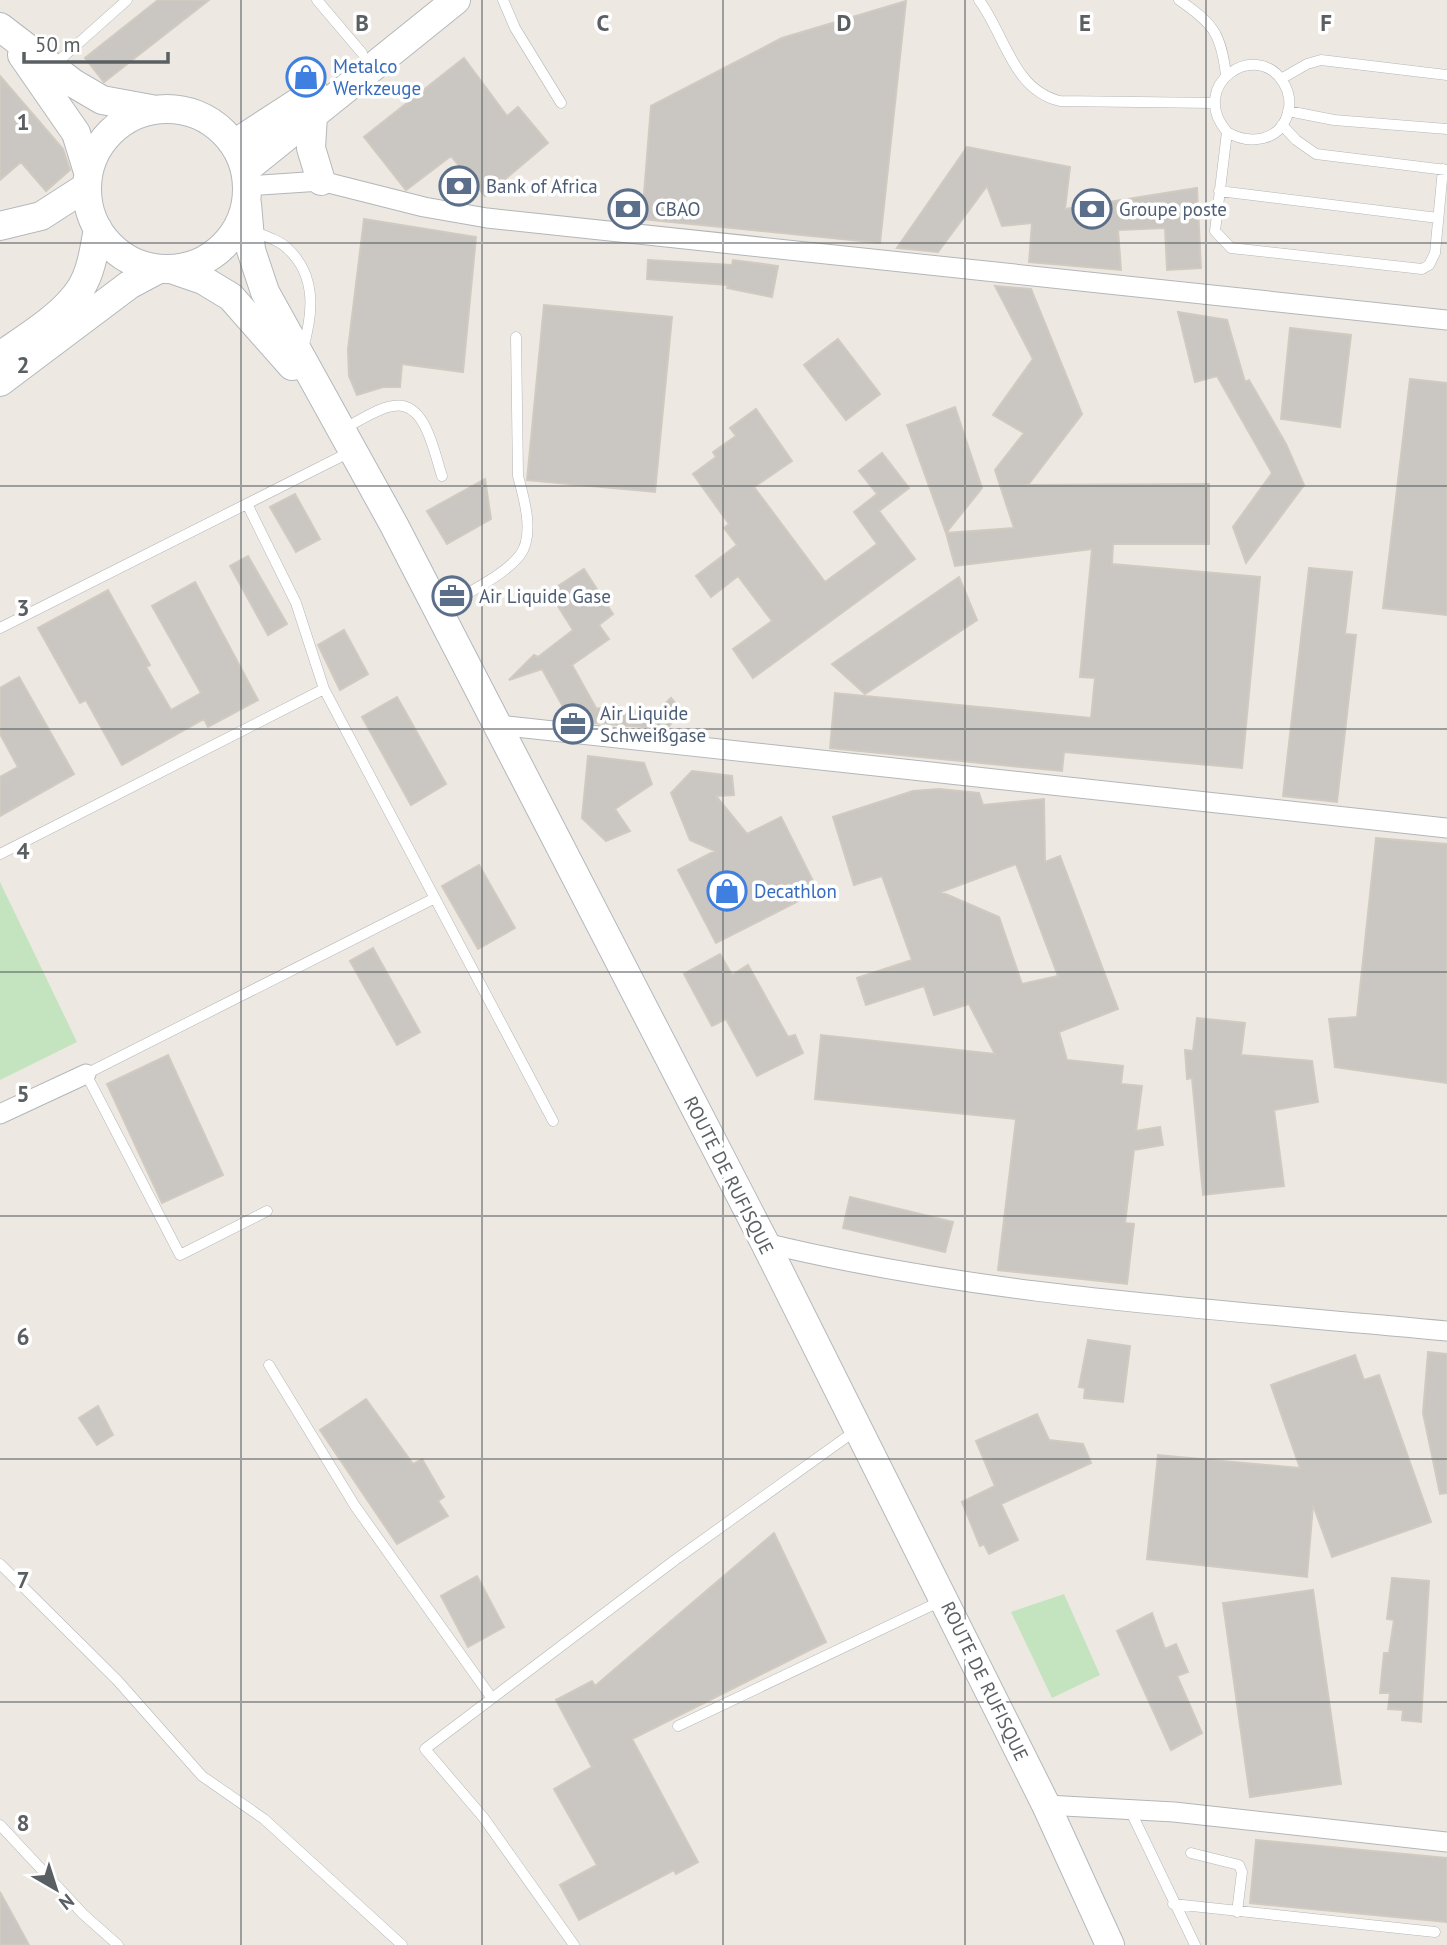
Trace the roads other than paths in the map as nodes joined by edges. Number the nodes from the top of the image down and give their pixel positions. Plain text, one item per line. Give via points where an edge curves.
1 (127, 0) edge
2 (317, 0) edge
3 (428, 0) edge
4 (456, 0) edge
5 (503, 0) edge
6 (979, 0) edge
7 (1180, 0) edge
8 (4, 31) edge
9 (362, 53) junction
10 (51, 67) junction
11 (1226, 75) junction
12 (1447, 75) edge
13 (1282, 79) junction
14 (561, 103) dead end
15 (1214, 103) junction
16 (153, 110) junction
17 (1288, 111) junction
18 (313, 115) junction
19 (1282, 125) junction
20 (1447, 129) edge
21 (1227, 132) junction
22 (234, 144) junction
23 (1445, 170) edge
24 (87, 179) junction
25 (321, 181) junction
26 (1219, 191) junction
27 (247, 197) junction
28 (41, 216) junction
29 (1438, 218) junction
30 (0, 226) edge
31 (96, 226) junction
32 (165, 269) junction
33 (1447, 320) edge
34 (516, 337) dead end
35 (0, 356) edge
36 (301, 356) junction
37 (0, 382) edge
38 (342, 432) junction
39 (442, 476) dead end
40 (247, 504) junction
41 (438, 609) junction
42 (0, 628) edge
43 (324, 689) junction
44 (498, 725) junction
45 (1447, 828) edge
46 (0, 854) edge
47 (435, 898) junction
48 (86, 1074) junction
49 (0, 1114) edge
50 (553, 1121) dead end
51 (267, 1211) dead end
52 (765, 1243) junction
53 (1447, 1331) edge
54 (269, 1365) dead end
55 (858, 1429) junction
56 (0, 1564) edge
57 (944, 1600) junction
58 (491, 1697) junction
59 (678, 1726) dead end
60 (1046, 1805) junction
61 (1129, 1808) junction
62 (0, 1825) edge
63 (1447, 1842) edge
64 (1191, 1853) dead end
65 (1173, 1904) junction
66 (1237, 1912) junction
67 (1435, 1932) dead end
68 (118, 1945) edge
69 (402, 1945) edge
70 (573, 1945) edge
71 (1110, 1945) edge
72 (1195, 1945) edge

1 - 10 lane
2 - 9 lane
3 - 9 main road
4 - 18 main road
5 - 14 lane
6 - 15 lane via 1019,72 1035,92 1047,98 1060,102
7 - 11 lane via 1216,30
8 - 10 main road
8 - 24 main road via 76,133 83,146
9 - 22 main road via 301,103
10 - 16 main road via 102,100
11 - 13 lane via 1249,65 1261,66
11 - 15 lane
12 - 13 lane via 1321,60
13 - 17 lane
15 - 21 lane
16 - 22 main road via 184,110 212,122
16 - 24 main road via 119,124 94,154
17 - 19 lane
17 - 20 lane via 1334,120
18 - 25 main road via 311,148
18 - 27 main road
19 - 21 lane via 1263,139 1251,141
19 - 23 lane via 1316,154
21 - 26 lane
22 - 27 main road
23 - 29 lane
24 - 28 main road
24 - 31 main road via 88,205
25 - 27 street
25 - 33 street via 487,218
26 - 29 lane
26 - 29 lane via 1215,231 1231,248 1422,269 1435,253
27 - 32 main road via 240,224 220,249 192,265
27 - 36 main road, ROUTE DE RUFISQUE via 265,292
27 - 36 lane via 297,259 310,291 312,316
28 - 30 main road
28 - 31 main road
31 - 32 main road via 114,248 135,262
31 - 35 main road via 92,262 80,289 54,316
32 - 37 main road via 130,285
32 - 38 main road, ROUTE DE RUFISQUE via 203,281 231,297
34 - 41 lane via 517,477 525,507 525,544 520,556
36 - 38 main road, ROUTE DE RUFISQUE
38 - 39 lane via 393,406 414,410
38 - 40 lane
38 - 41 main road, ROUTE DE RUFISQUE
40 - 42 lane
40 - 43 lane via 296,603
41 - 44 main road, ROUTE DE RUFISQUE
43 - 46 lane
43 - 47 lane
44 - 45 street
44 - 52 main road, ROUTE DE RUFISQUE
47 - 48 lane
47 - 50 lane
48 - 49 street
48 - 51 lane via 180,1255
52 - 53 street via 854,1265 994,1286
52 - 55 main road, ROUTE DE RUFISQUE
54 - 58 lane via 355,1506
55 - 57 main road, ROUTE DE RUFISQUE
55 - 58 lane
56 - 69 lane via 117,1680 202,1776 264,1819
57 - 59 lane
57 - 60 main road, ROUTE DE RUFISQUE
58 - 70 lane via 425,1749 483,1817
60 - 61 street
60 - 71 main road, ROUTE DE RUFISQUE
61 - 63 street
61 - 65 lane
62 - 68 lane
64 - 66 lane via 1240,1865
65 - 66 lane
65 - 72 lane
66 - 67 lane

